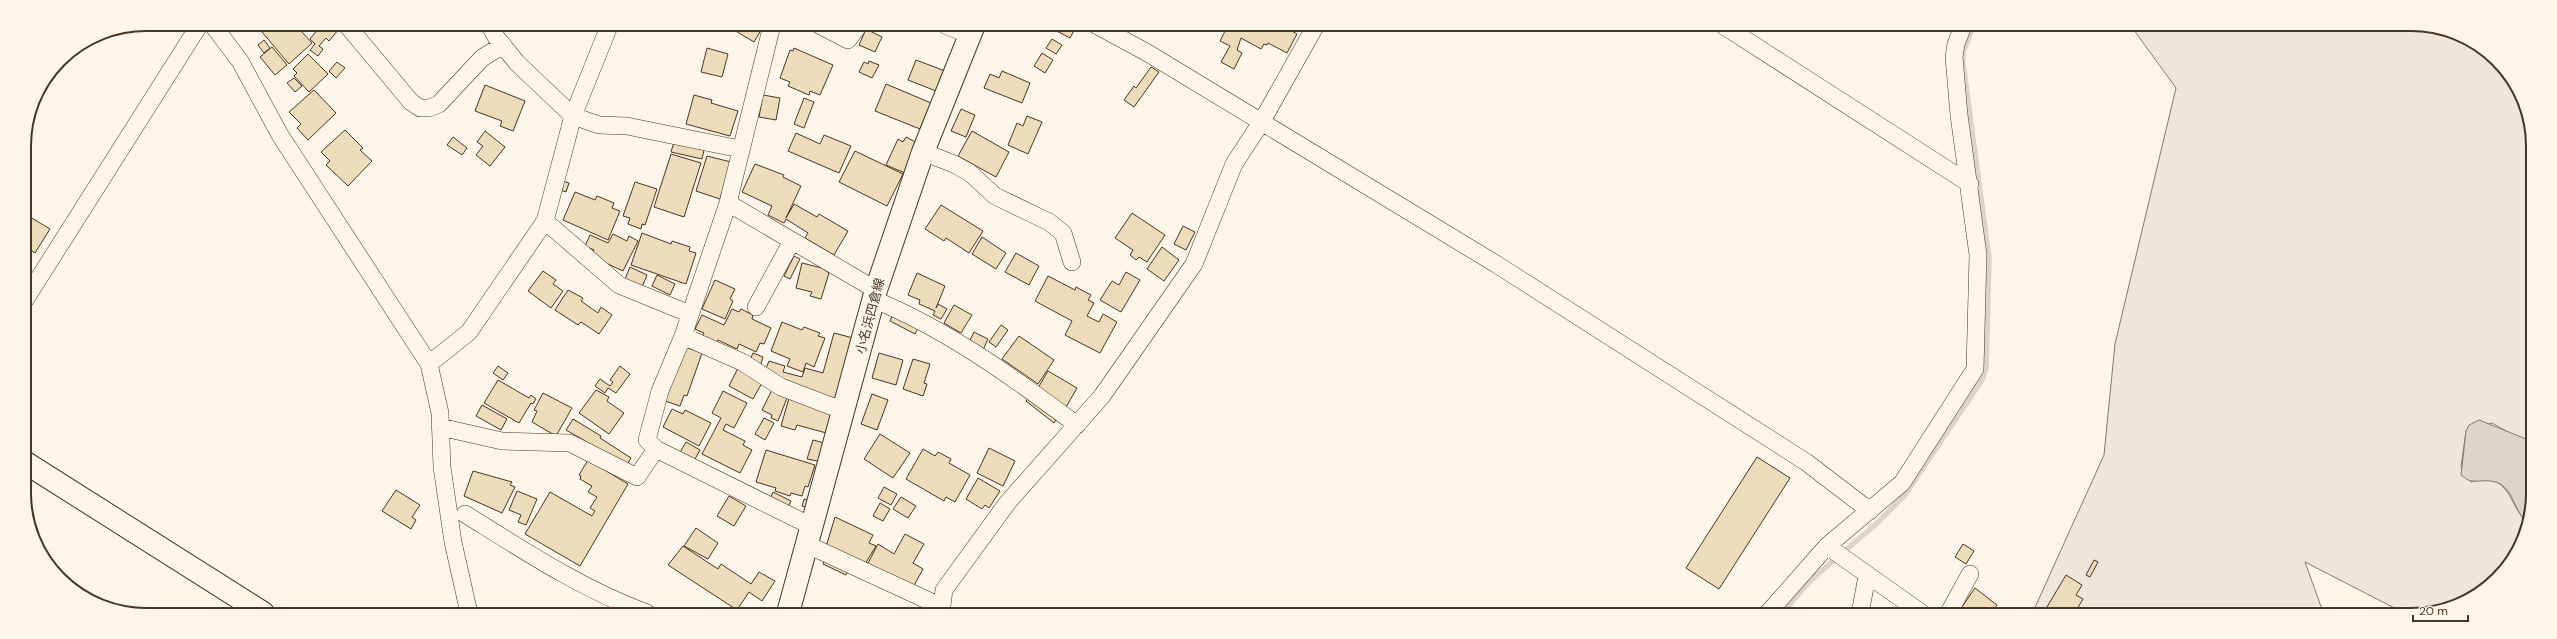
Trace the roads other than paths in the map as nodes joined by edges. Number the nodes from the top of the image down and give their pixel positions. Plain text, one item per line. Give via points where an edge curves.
1 (196, 31) edge
2 (217, 31) edge
3 (352, 31) edge
4 (494, 31) edge
5 (607, 31) edge
6 (770, 31) edge
7 (831, 31) edge
8 (855, 31) edge
9 (972, 31) edge
10 (1107, 31) edge
11 (1313, 31) edge
12 (1732, 31) edge
13 (1962, 31) edge
14 (503, 45) junction
15 (573, 116) junction
16 (1262, 121) junction
17 (740, 149) junction
18 (923, 152) junction
19 (1970, 184) junction
20 (728, 202) junction
21 (545, 221) junction
22 (792, 241) junction
23 (1072, 262) dead end
24 (31, 291) edge
25 (876, 295) junction
26 (756, 307) dead end
27 (690, 314) junction
28 (683, 336) junction
29 (429, 364) junction
30 (844, 411) junction
31 (1077, 424) junction
32 (440, 427) junction
33 (656, 449) junction
34 (31, 466) edge
35 (1870, 511) junction
36 (465, 514) dead end
37 (810, 536) junction
38 (1835, 552) junction
39 (1970, 574) dead end
40 (1867, 576) junction
41 (255, 608) edge
42 (465, 608) edge
43 (636, 608) edge
44 (789, 608) edge
45 (937, 608) edge
46 (941, 608) edge
47 (1774, 608) edge
48 (1861, 608) edge
49 (1914, 608) edge
50 (1951, 608) edge

1 - 24 street
2 - 29 street via 240,61 280,135
3 - 14 street via 411,102 420,108 439,104 482,58
4 - 14 street
5 - 15 street
6 - 17 street
7 - 8 street via 848,40
9 - 18 main road, 小名浜四倉線
10 - 16 street
11 - 16 street
12 - 19 street
13 - 19 street via 1954,57 1959,115
14 - 15 street via 517,63
15 - 17 street via 599,125 628,126
15 - 21 street
16 - 31 street via 1234,164 1194,264 1102,396
16 - 35 street via 1496,264 1806,462
17 - 20 street
18 - 23 street via 970,173 995,196 1048,222 1063,233
18 - 25 main road, 小名浜四倉線
19 - 35 street via 1978,255 1975,369 1902,483
20 - 22 street
20 - 27 street
21 - 27 street via 619,285
21 - 29 street via 469,332
22 - 25 street
22 - 26 street
25 - 30 main road, 小名浜四倉線
25 - 31 street via 999,368
27 - 28 street
28 - 30 street via 742,362 781,387
28 - 33 street via 660,391 647,440
29 - 32 street
30 - 37 main road, 小名浜四倉線
31 - 46 street via 1008,502 944,590
32 - 33 street via 502,441 570,443 637,477
32 - 42 street via 448,512
33 - 37 street
34 - 41 main road
35 - 38 street
36 - 43 street via 600,592
37 - 44 main road, 小名浜四倉線
37 - 45 street
38 - 40 street
38 - 47 street
39 - 50 street
40 - 48 street
40 - 49 street

